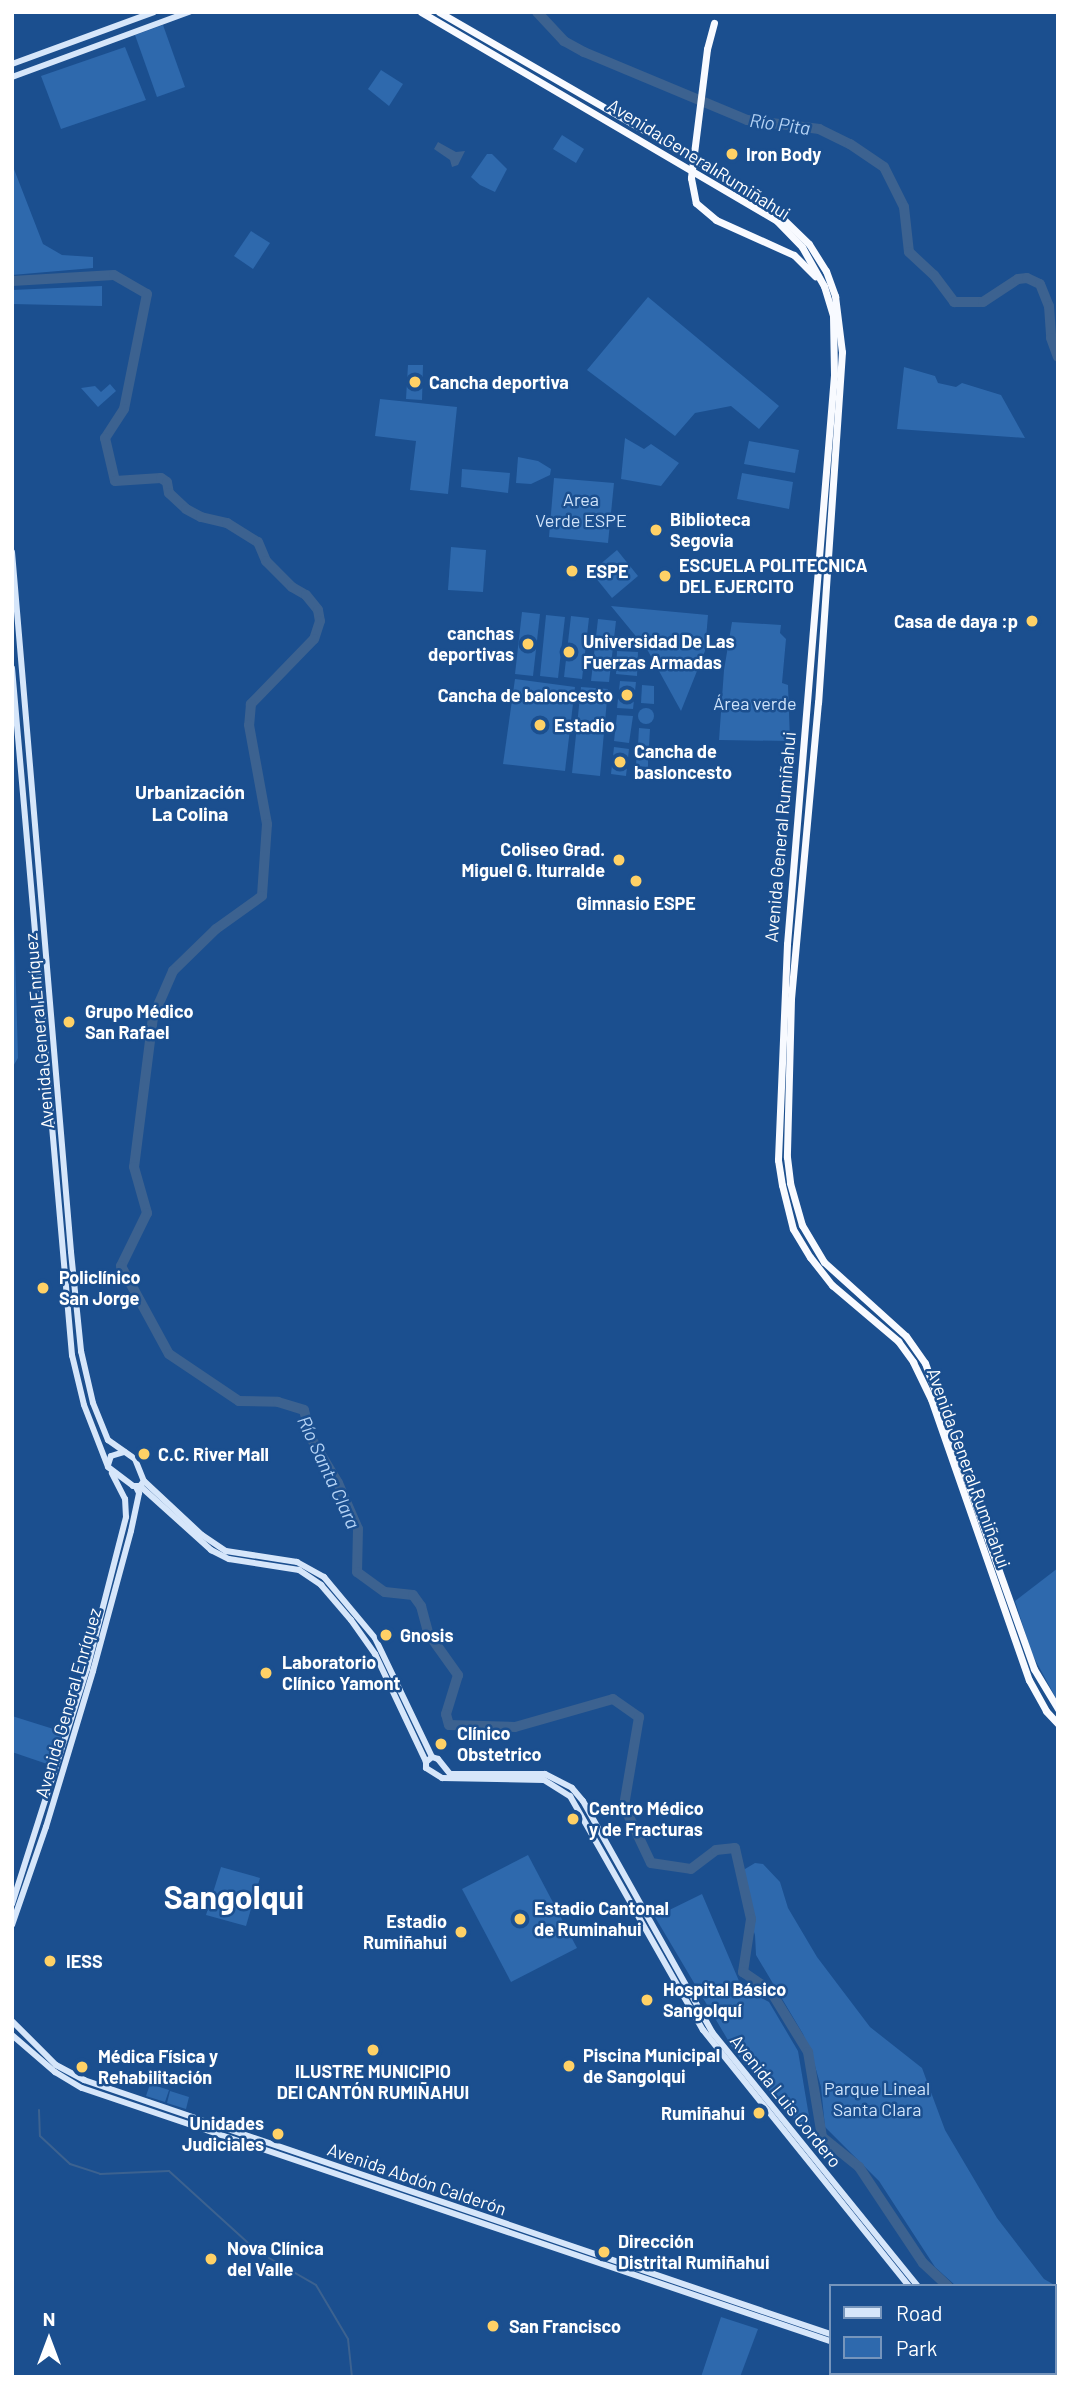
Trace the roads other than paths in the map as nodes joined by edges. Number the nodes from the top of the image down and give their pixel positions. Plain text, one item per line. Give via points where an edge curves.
1 (154, 12) edge
2 (189, 12) edge
3 (421, 12) edge
4 (439, 12) edge
5 (714, 23) dead end
6 (62, 46) junction
7 (66, 56) junction
8 (12, 64) edge
9 (12, 77) edge
10 (824, 286) junction
11 (12, 552) edge
12 (14, 595) edge
13 (12, 668) edge
14 (67, 1253) junction
15 (126, 1452) junction
16 (110, 1469) junction
17 (140, 1484) junction
18 (1058, 1709) edge
19 (1058, 1724) edge
20 (429, 1759) junction
21 (440, 1766) junction
22 (433, 1772) junction
23 (12, 1904) edge
24 (12, 1925) edge
25 (12, 2021) edge
26 (12, 2035) edge
27 (907, 2284) edge
28 (916, 2284) edge
29 (828, 2333) edge
30 (828, 2340) edge

1 - 6 main road
2 - 7 main road
3 - 10 highway, Avenida General Rumiñahui via 777,221 802,247
4 - 18 highway, Avenida General Rumiñahui via 775,211 809,244 826,271 841,327 841,364 791,999 790,1183 802,1225 824,1262 906,1336 925,1363 1034,1669
5 - 10 highway, bridge via 691,185 701,211 794,254
6 - 7 main road
6 - 8 main road
7 - 9 main road
10 - 19 highway, Avenida General Rumiñahui via 833,316 834,375 787,944 778,1160 782,1185 793,1229 810,1257 832,1285 898,1341 913,1362 931,1399 1029,1679
11 - 12 main road, Avenida General Enríquez
12 - 14 main road, Avenida General Enríquez
13 - 14 main road, Avenida General Enríquez
14 - 15 main road, Avenida General Enríquez via 93,1403 108,1440
14 - 16 main road, Avenida General Enríquez via 74,1368
15 - 16 main road via 114,1453
15 - 17 main road, Avenida General Enríquez via 135,1459
16 - 17 main road
16 - 23 main road, Avenida General Enríquez via 125,1499 123,1528 87,1669
17 - 20 main road via 226,1550 297,1562 324,1577 375,1638
17 - 24 main road, Avenida General Enríquez via 93,1671
20 - 21 main road via 438,1759
20 - 22 main road via 427,1770
21 - 22 main road
21 - 28 main road, Avenida Luis Cordero via 459,1775 545,1774 572,1788 586,1805 712,2032
22 - 27 main road, Avenida Luis Cordero via 448,1780 544,1780 570,1796 720,2055
25 - 29 main road, Avenida Abdón Calderón via 45,2055 84,2080
26 - 30 main road, Avenida Abdón Calderón via 55,2072 82,2088

